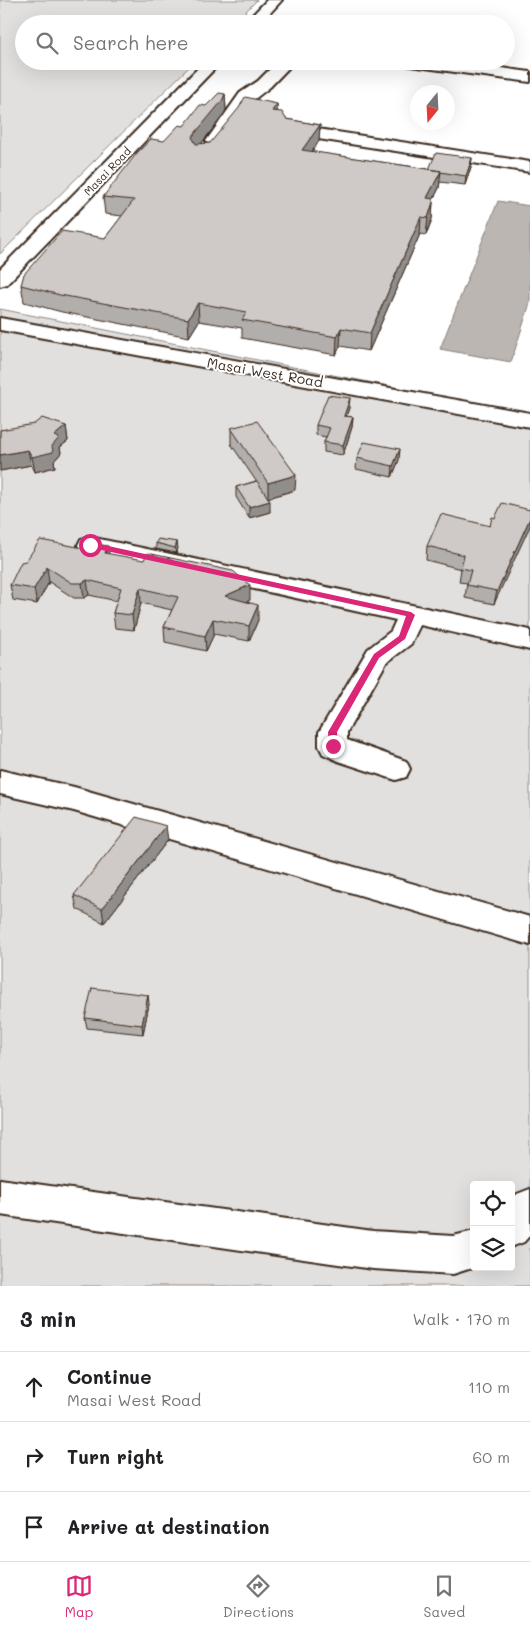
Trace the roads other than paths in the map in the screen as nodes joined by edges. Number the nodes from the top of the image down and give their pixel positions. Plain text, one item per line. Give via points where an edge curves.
1 (275, 0) edge
2 (260, 15) edge
3 (205, 70) edge
4 (278, 70) edge
5 (478, 70) edge
6 (530, 77) edge
7 (292, 130) edge
8 (203, 156) edge
9 (530, 167) edge
10 (0, 280) edge
11 (0, 324) edge
12 (530, 420) edge
13 (90, 545) edge
14 (411, 615) junction
15 (530, 640) edge
16 (396, 769) dead end
17 (0, 782) edge
18 (530, 930) edge
19 (0, 1197) edge
20 (530, 1207) edge
21 (514, 1226) edge
22 (470, 1250) edge

1 - 2 street
3 - 10 street, Masai Road
4 - 8 street via 242,102
5 - 6 street
7 - 9 street
11 - 12 street, Masai West Road
13 - 14 street
14 - 15 street
14 - 16 street via 402,637 376,656 333,732 333,746
17 - 18 street via 74,799
19 - 22 street via 373,1250 453,1255
20 - 21 street

